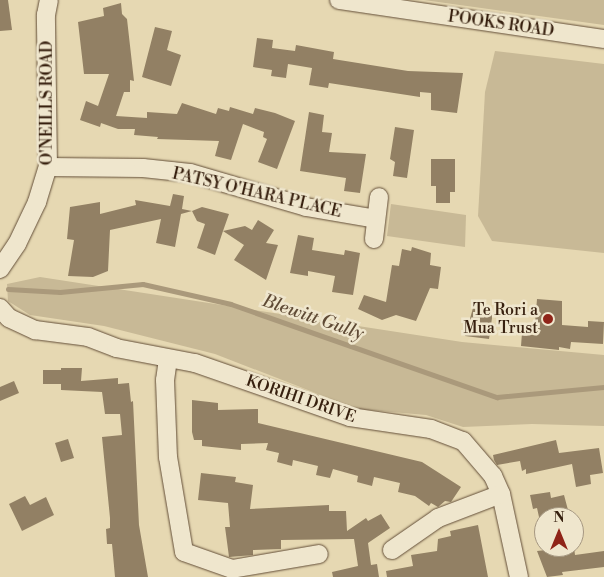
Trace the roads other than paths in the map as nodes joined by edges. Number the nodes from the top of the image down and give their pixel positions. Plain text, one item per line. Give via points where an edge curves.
1 (339, 0) edge
2 (45, 5) edge
3 (604, 39) edge
4 (48, 167) junction
5 (380, 197) dead end
6 (376, 219) junction
7 (374, 239) dead end
8 (0, 269) edge
9 (0, 308) edge
10 (168, 359) junction
11 (501, 494) junction
12 (392, 550) dead end
13 (319, 554) dead end
14 (519, 577) edge

1 - 3 street, POOKS ROAD
2 - 4 street, O'NEILLS ROAD
4 - 6 street, PATSY O'HARA PLACE via 143,168 190,173 306,207
4 - 8 street, O'NEILLS ROAD via 38,202
5 - 6 street
6 - 7 street
9 - 10 street, KORIHI DRIVE via 9,318 35,330 88,337 116,348
10 - 11 street, KORIHI DRIVE via 196,363 350,417 432,429 462,442 493,476
10 - 13 street via 165,380 168,457 184,552 232,569
11 - 12 street via 438,518
11 - 14 street, KORIHI DRIVE

